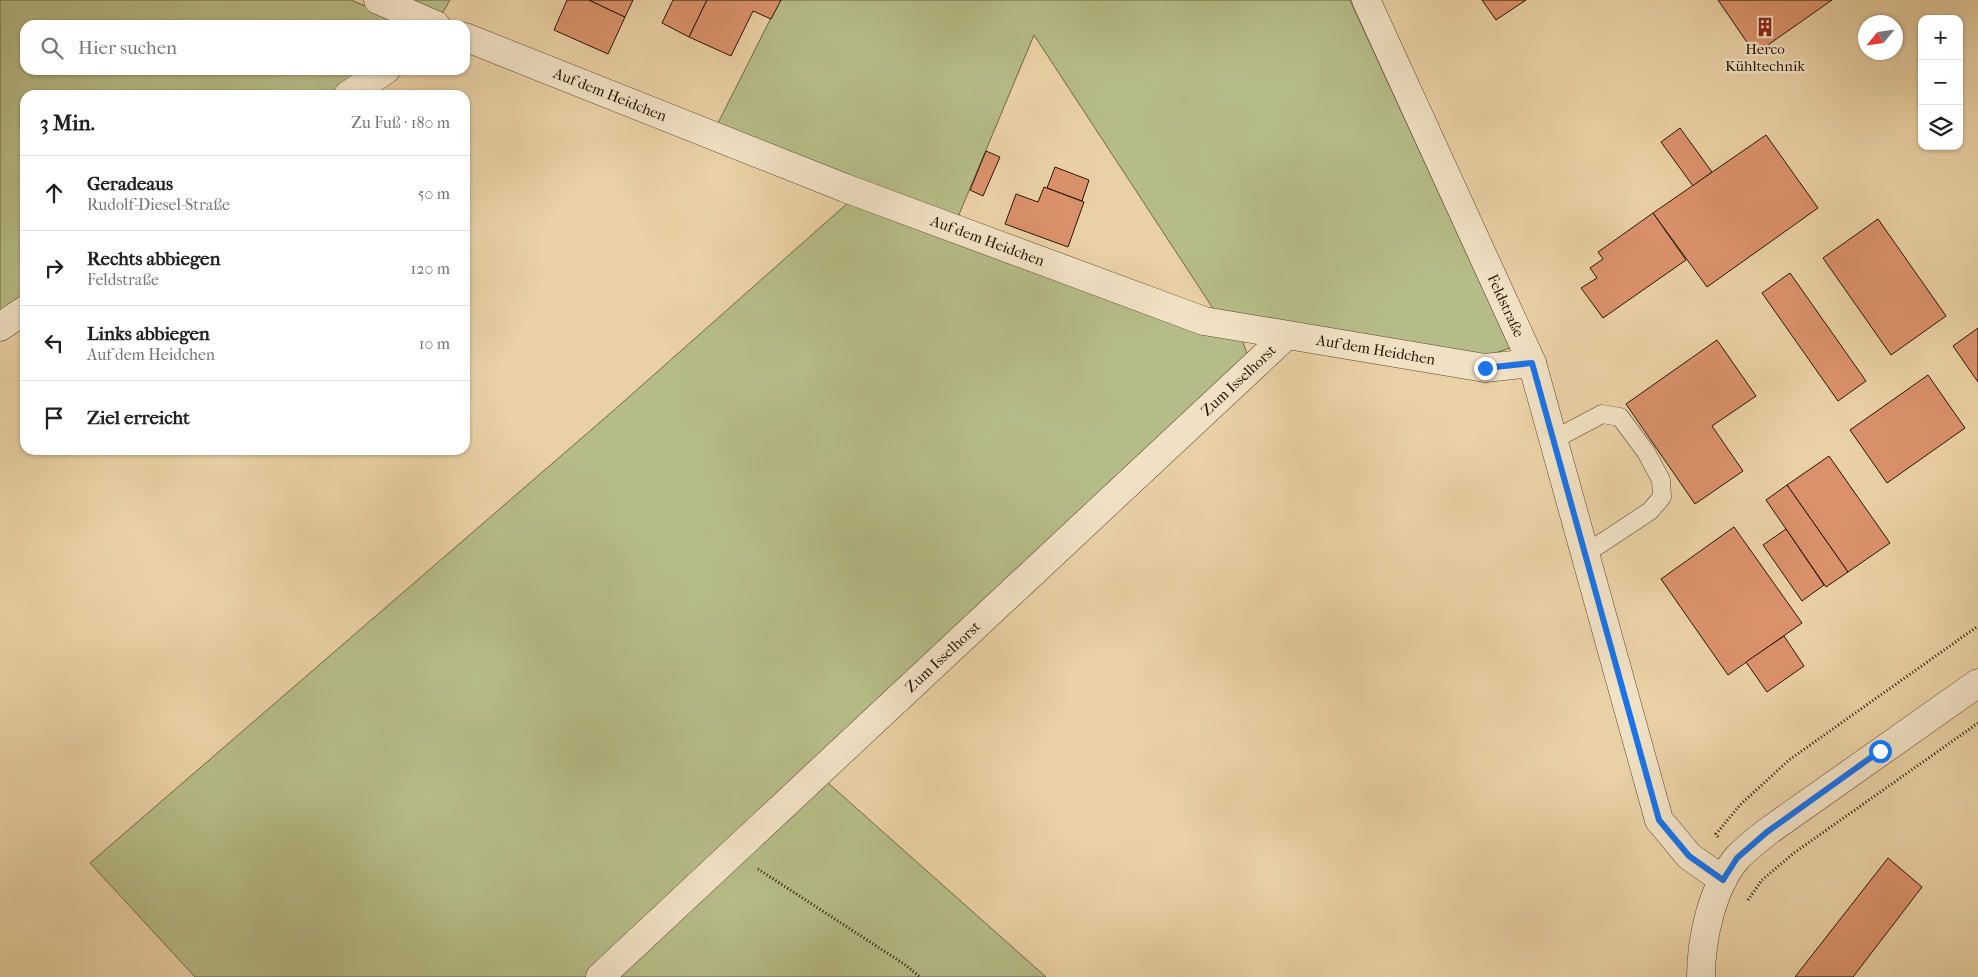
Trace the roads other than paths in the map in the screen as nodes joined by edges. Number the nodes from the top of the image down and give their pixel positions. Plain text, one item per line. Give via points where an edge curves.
1 (378, 0) edge
2 (1366, 0) edge
3 (424, 20) edge
4 (470, 39) edge
5 (378, 75) edge
6 (356, 90) edge
7 (20, 313) edge
8 (0, 327) edge
9 (1286, 336) junction
10 (1532, 363) junction
11 (1553, 440) junction
12 (1585, 554) junction
13 (1978, 682) edge
14 (1730, 869) junction
15 (600, 977) edge
16 (1702, 977) edge

1 - 3 street
2 - 10 street, Feldstraße
4 - 9 street, Auf dem Heidchen via 845,188 1204,321
5 - 6 street
7 - 8 street
9 - 10 street, Auf dem Heidchen via 1485,368
9 - 15 street, Zum Isselhorst
10 - 11 street, Feldstraße
11 - 12 street, Feldstraße
11 - 12 lane via 1602,414 1620,417 1646,452 1661,480 1662,498 1650,511
12 - 14 street, Feldstraße via 1659,820 1689,856
13 - 14 street via 1767,832
14 - 16 street via 1712,908 1701,953

